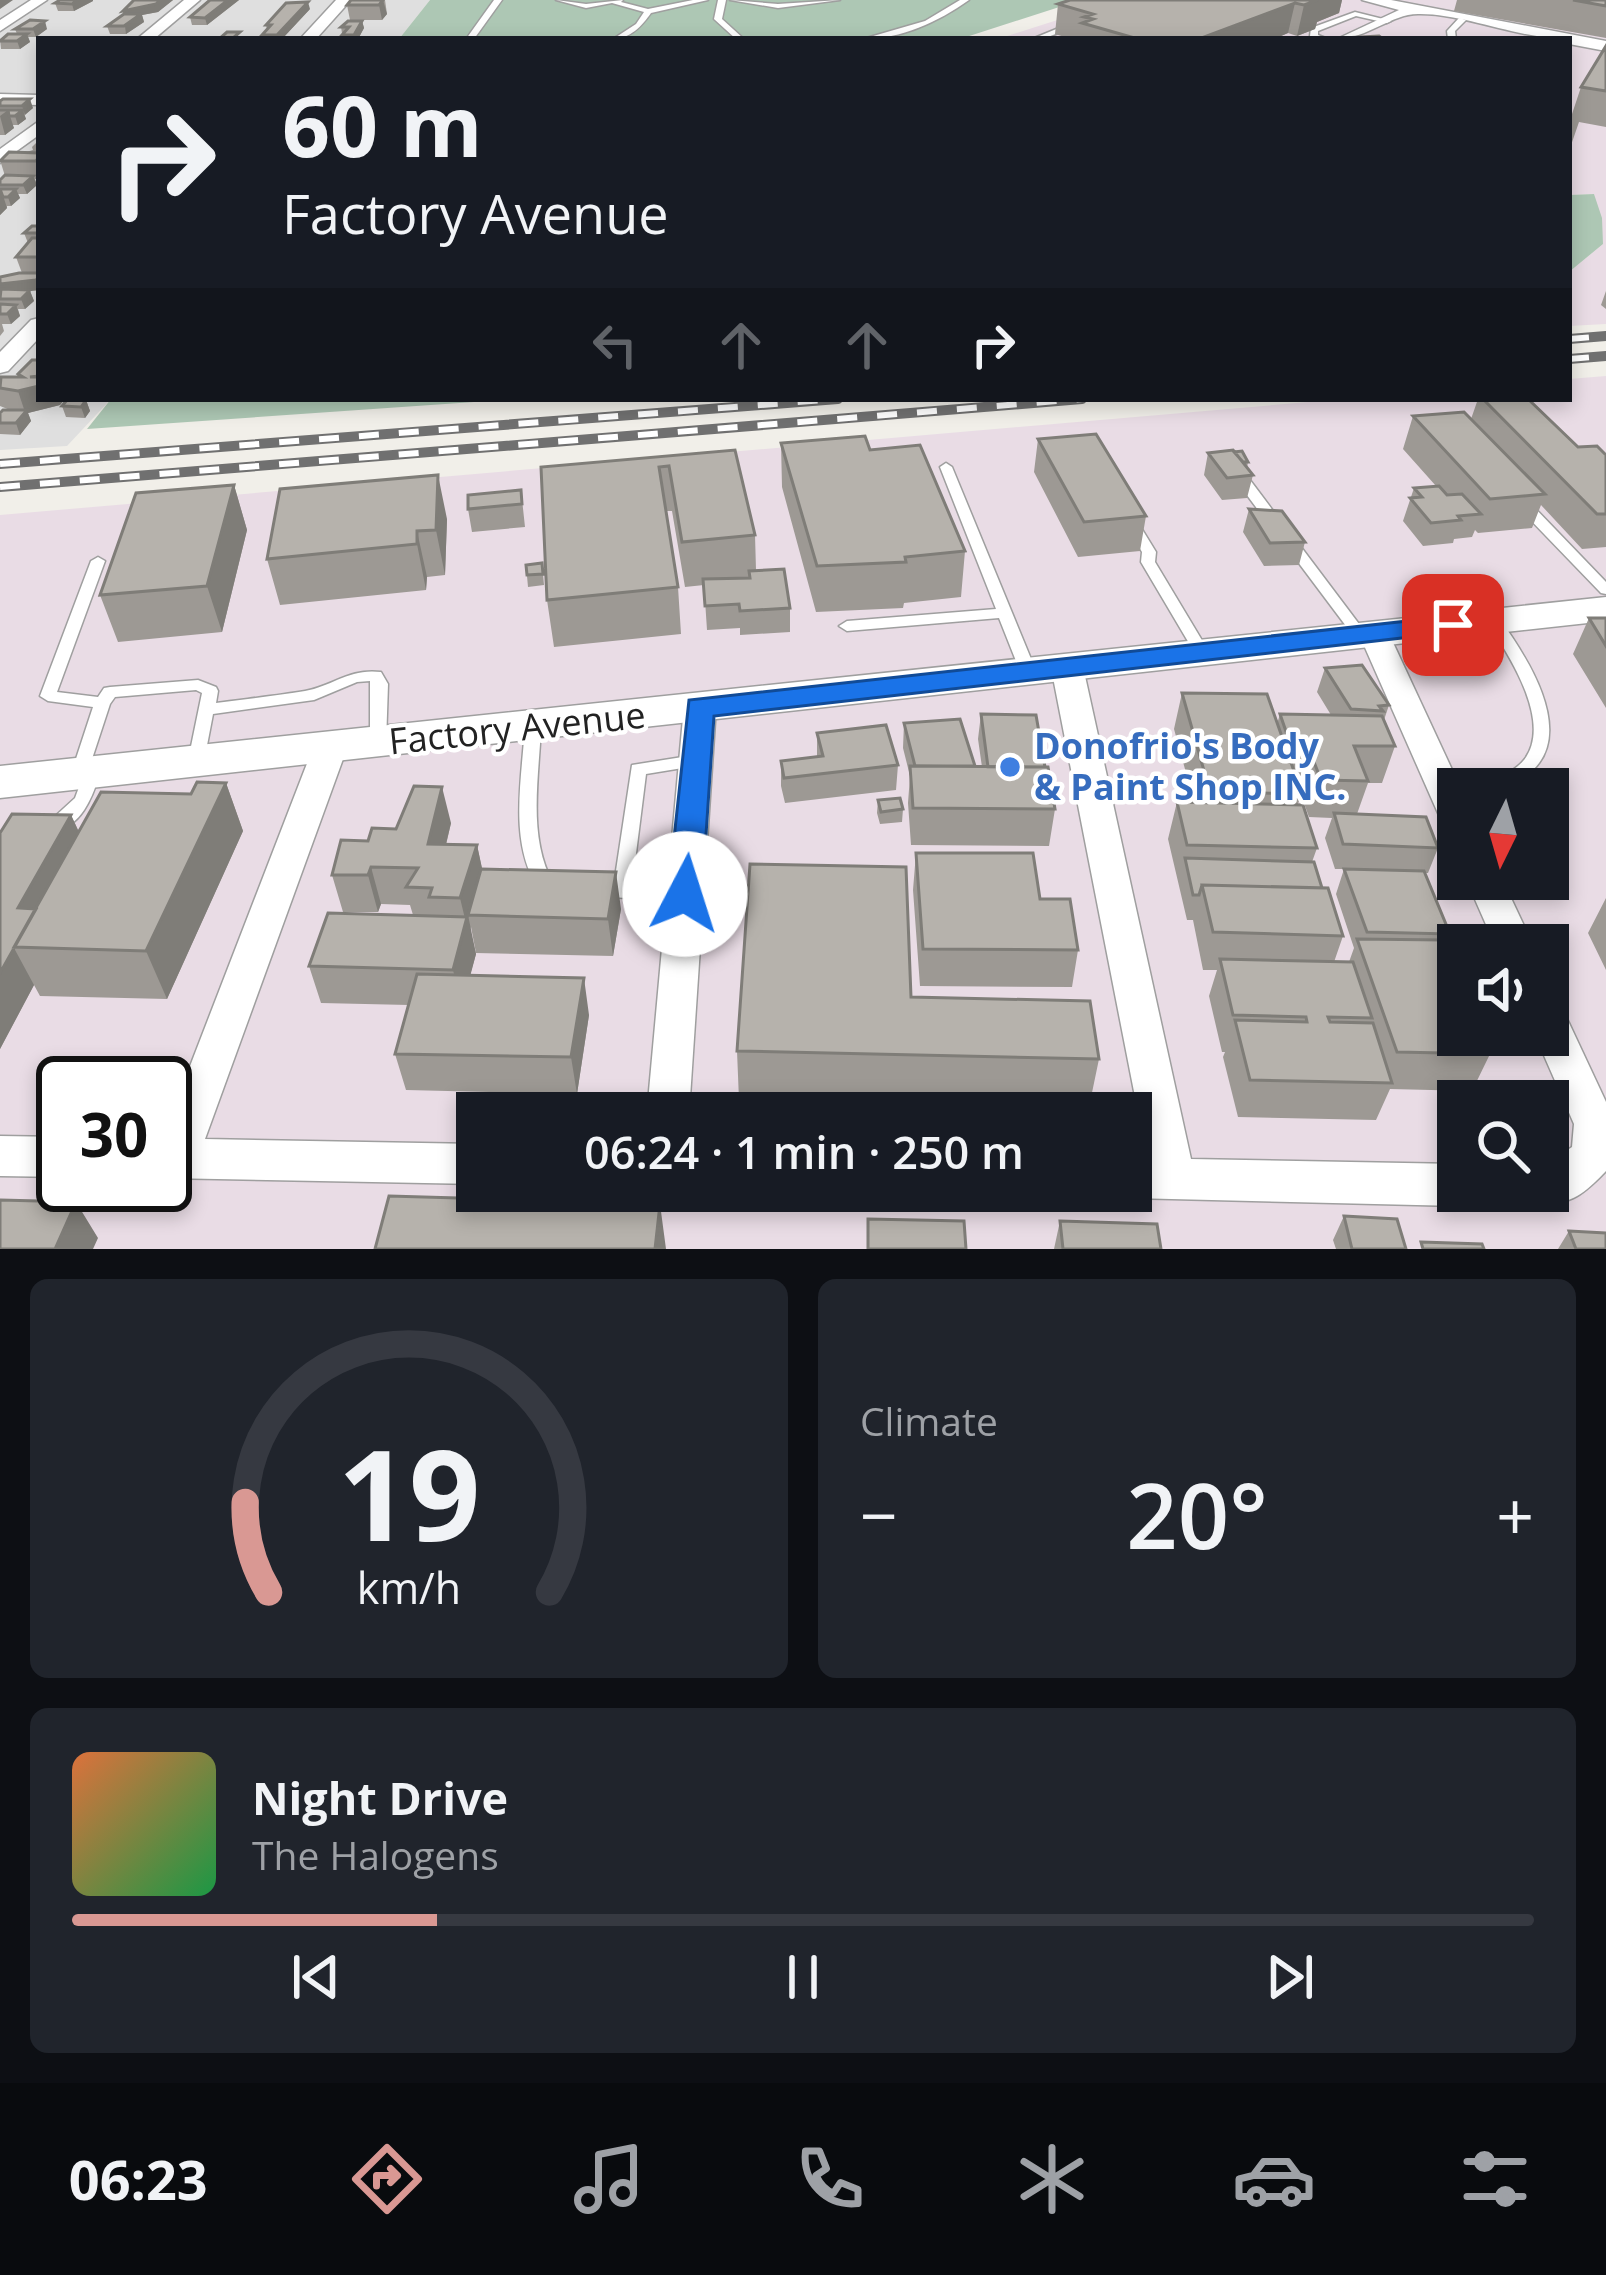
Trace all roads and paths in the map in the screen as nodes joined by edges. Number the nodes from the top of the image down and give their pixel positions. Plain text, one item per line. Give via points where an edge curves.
1 (40, 0) edge
2 (193, 0) edge
3 (344, 0) edge
4 (498, 0) edge
5 (560, 0) edge
6 (704, 0) edge
7 (722, 0) edge
8 (734, 0) edge
9 (836, 0) edge
10 (965, 0) edge
11 (1369, 0) edge
12 (617, 1) edge
13 (1342, 8) dead end
14 (648, 11) junction
15 (1409, 11) junction
16 (1355, 14) junction
17 (1093, 19) edge
18 (1462, 20) junction
19 (1387, 21) junction
20 (0, 27) edge
21 (914, 28) junction
22 (149, 36) edge
23 (311, 36) edge
24 (472, 36) edge
25 (622, 36) edge
26 (737, 36) edge
27 (880, 36) edge
28 (929, 36) edge
29 (1045, 36) edge
30 (1314, 36) edge
31 (1353, 36) edge
32 (1451, 36) edge
33 (1551, 36) edge
34 (1572, 40) edge
35 (1606, 46) edge
36 (0, 99) edge
37 (36, 100) edge
38 (36, 128) edge
39 (0, 158) edge
40 (36, 329) edge
41 (0, 367) edge
42 (946, 466) dead end
43 (1245, 483) edge
44 (1507, 487) edge
45 (1118, 501) edge
46 (98, 561) dead end
47 (1606, 590) edge
48 (1606, 609) edge
49 (1005, 613) junction
50 (1493, 620) junction
51 (847, 626) dead end
52 (1367, 635) junction
53 (1201, 652) junction
54 (1048, 669) junction
55 (102, 704) junction
56 (700, 707) junction
57 (206, 710) junction
58 (533, 726) junction
59 (378, 743) junction
60 (330, 748) junction
61 (695, 761) junction
62 (195, 762) junction
63 (1442, 768) edge
64 (1529, 768) edge
65 (86, 773) junction
66 (0, 782) edge
67 (33, 833) edge
68 (622, 892) junction
69 (685, 894) junction
70 (1564, 1056) edge
71 (670, 1092) edge
72 (1134, 1092) edge
73 (192, 1102) edge
74 (0, 1156) edge
75 (36, 1157) edge
76 (192, 1158) edge
77 (456, 1164) edge
78 (1152, 1178) edge
79 (1569, 1179) edge
80 (1437, 1185) edge

1 - 20 street
2 - 22 street
3 - 23 street
4 - 24 lane
5 - 12 lane
6 - 14 lane
7 - 26 lane via 718,19
8 - 9 lane
10 - 21 lane
11 - 15 street
12 - 14 lane
13 - 16 lane
14 - 25 lane
15 - 18 street
15 - 19 street
16 - 19 lane
16 - 30 lane
17 - 29 lane
18 - 32 lane
18 - 33 street
19 - 31 street
21 - 27 lane
21 - 28 lane
34 - 35 street
36 - 37 street
38 - 39 street
40 - 41 street
42 - 49 lane
43 - 52 lane
44 - 47 lane
45 - 53 lane
46 - 55 lane via 48,696
48 - 50 street, Factory Avenue
49 - 51 lane
49 - 54 lane
50 - 52 street, Factory Avenue
50 - 64 lane via 1528,675 1542,735
52 - 53 street, Factory Avenue
52 - 63 street
53 - 54 street, Factory Avenue
54 - 56 street, Factory Avenue
54 - 72 street
55 - 57 lane via 110,692 198,685 210,691
55 - 65 lane
56 - 58 street, Factory Avenue
56 - 61 street
57 - 59 lane via 314,695 375,676
57 - 62 lane
58 - 59 street, Factory Avenue
58 - 68 lane via 530,834 541,884
59 - 60 street, Factory Avenue
60 - 62 street, Factory Avenue
60 - 73 street
61 - 68 lane via 638,769
61 - 69 street
62 - 65 street, Factory Avenue
65 - 66 street, Factory Avenue
65 - 67 lane via 74,814
68 - 69 lane
69 - 71 street
70 - 79 street via 1595,1124 1593,1155
74 - 75 street
76 - 77 street
78 - 80 street

